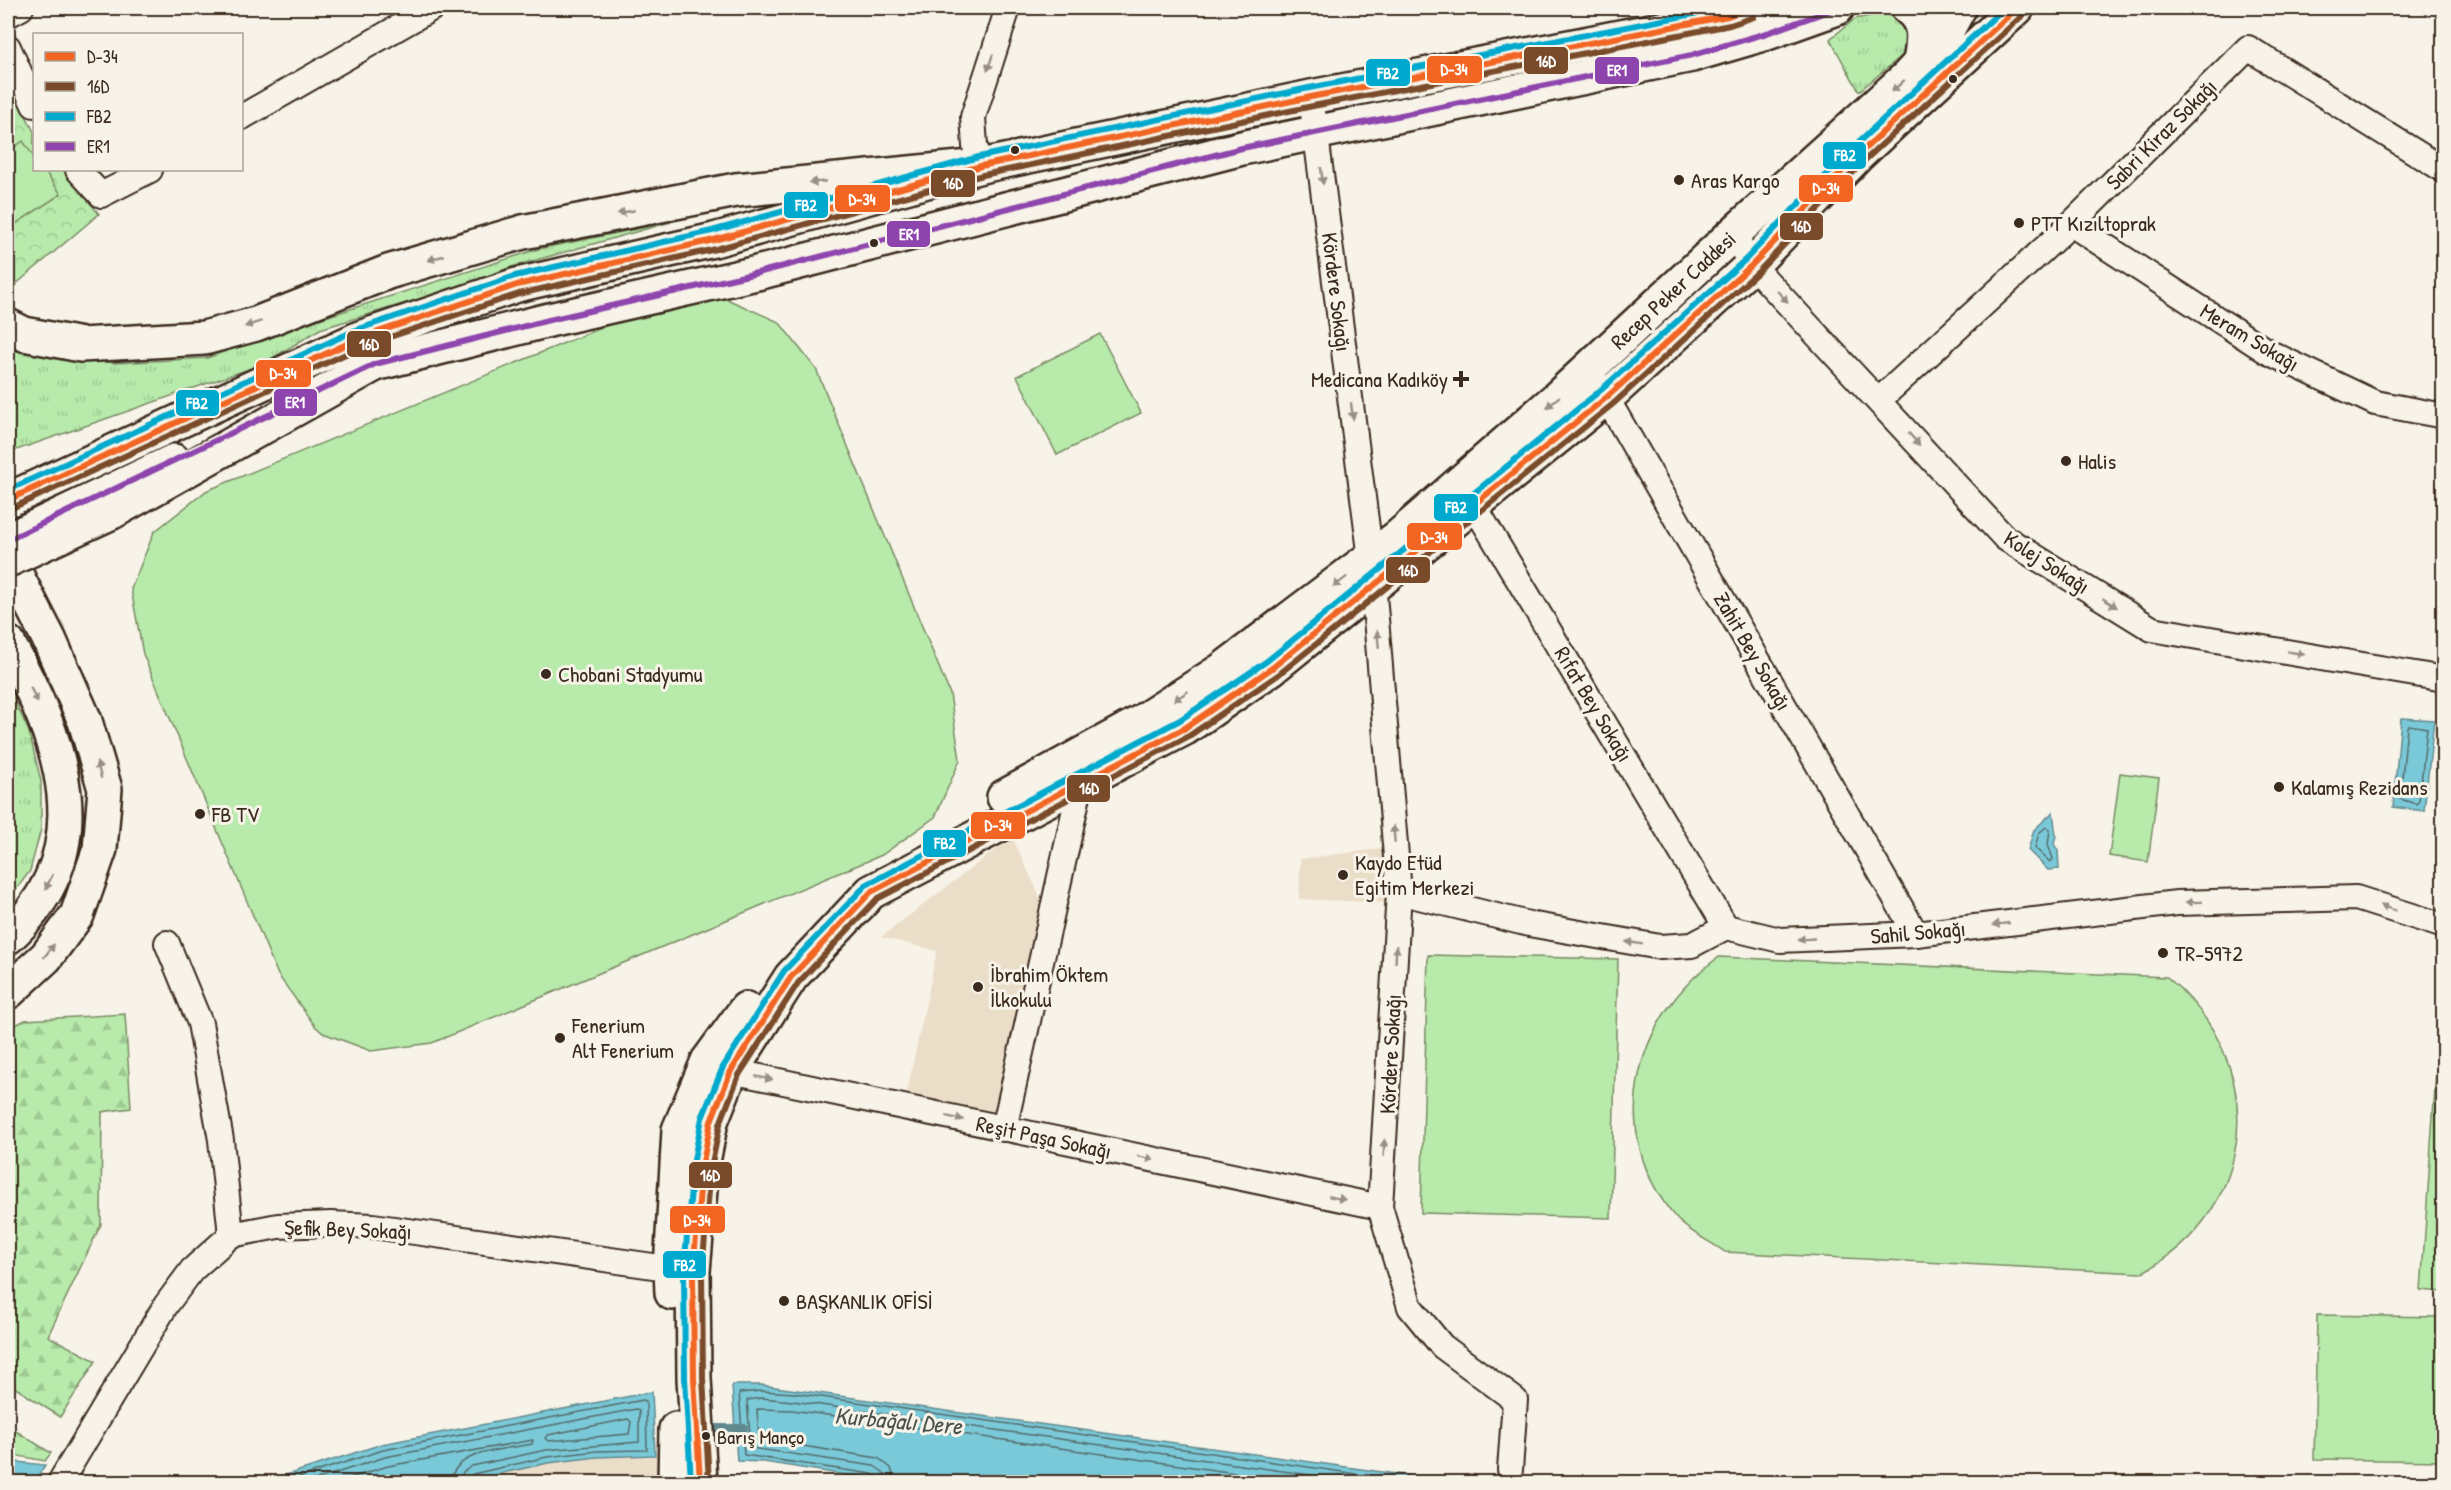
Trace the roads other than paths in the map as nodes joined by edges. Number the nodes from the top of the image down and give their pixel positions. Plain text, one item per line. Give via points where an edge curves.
1 (21, 8) edge
2 (432, 8) edge
3 (1008, 8) edge
4 (1837, 8) edge
5 (1908, 8) edge
6 (1959, 8) edge
7 (2017, 8) edge
8 (1734, 10) edge
9 (8, 15) edge
10 (8, 47) edge
11 (1920, 63) junction
12 (1311, 98) junction
13 (33, 103) edge
14 (243, 116) edge
15 (1317, 132) junction
16 (981, 166) junction
17 (2444, 170) edge
18 (79, 171) edge
19 (148, 171) edge
20 (2071, 224) junction
21 (1733, 234) junction
22 (1752, 265) junction
23 (8, 326) edge
24 (1589, 369) junction
25 (1607, 397) junction
26 (1879, 400) junction
27 (2444, 416) edge
28 (1467, 492) junction
29 (8, 500) edge
30 (108, 504) junction
31 (8, 540) edge
32 (8, 560) edge
33 (1372, 573) junction
34 (8, 643) edge
35 (2444, 679) edge
36 (1076, 771) junction
37 (1399, 892) junction
38 (2444, 926) edge
39 (1726, 927) junction
40 (1916, 934) junction
41 (8, 937) edge
42 (167, 943) dead end
43 (8, 992) edge
44 (719, 1066) junction
45 (1004, 1129) junction
46 (1380, 1207) junction
47 (231, 1235) junction
48 (682, 1270) junction
49 (1510, 1470) dead end
50 (687, 1476) edge
51 (64, 1477) edge

1 - 9 street
2 - 14 street
3 -> 16 street via 973,117
4 - 15 main road via 1692,55
5 - 11 main road via 1925,34
6 - 11 main road, Recep Peker Caddesi via 1943,38
7 - 22 main road, Recep Peker Caddesi via 1858,155
8 - 12 main road
10 - 13 street
11 -> 21 main road, Recep Peker Caddesi
12 - 15 street, Kördere Sokağı
12 - 16 main road
15 - 30 main road via 375,364
15 -> 33 street, Kördere Sokağı
16 -> 23 main road via 736,190 523,232 388,272 256,324 204,338 81,345
16 - 29 main road via 714,240 517,285 360,338
17 - 20 street, Sabri Kiraz Sokağı via 2248,48
18 - 19 street via 101,195
20 - 26 street, Sabri Kiraz Sokağı
20 - 27 street, Meram Sokağı via 2268,352 2375,403
21 - 22 street, Kolej Sokağı
21 - 24 main road, Recep Peker Caddesi
22 - 25 main road, Recep Peker Caddesi
22 -> 26 street, Kolej Sokağı
24 - 25 street, Zahit Bey Sokağı
24 -> 28 main road, Recep Peker Caddesi
25 - 28 main road, Recep Peker Caddesi
25 - 40 street, Zahit Bey Sokağı
26 -> 35 street, Kolej Sokağı via 2005,538 2152,629
28 - 33 main road, Recep Peker Caddesi
28 - 39 street, Rıfat Bey Sokağı
30 - 31 main road
30 - 32 main road, bridge
43 -> 32 main road via 46,957 77,915 100,849 105,789 85,721
33 - 36 main road, Recep Peker Caddesi via 1272,668 1185,728
37 -> 33 street, Kördere Sokağı
34 -> 41 main road via 52,732 64,781 65,827 52,877 29,918
36 - 44 main road, Recep Peker Caddesi via 870,892 791,977
36 - 45 street
39 -> 37 street via 1692,945 1660,947 1529,924
46 -> 37 street, Kördere Sokağı
38 -> 40 street, Sahil Sokağı via 2356,898 2177,903
40 -> 39 street, Sahil Sokağı via 1780,940
42 - 47 street via 200,1023 221,1140
44 -> 45 street, Reşit Paşa Sokağı
44 - 48 main road, Recep Peker Caddesi
45 -> 46 street, Reşit Paşa Sokağı
46 - 49 street, Kördere Sokağı via 1410,1307 1442,1347 1515,1400
47 - 48 street, Şefik Bey Sokağı via 278,1226 373,1226
47 - 51 street via 192,1270 166,1305
48 - 50 main road, Recep Peker Caddesi

